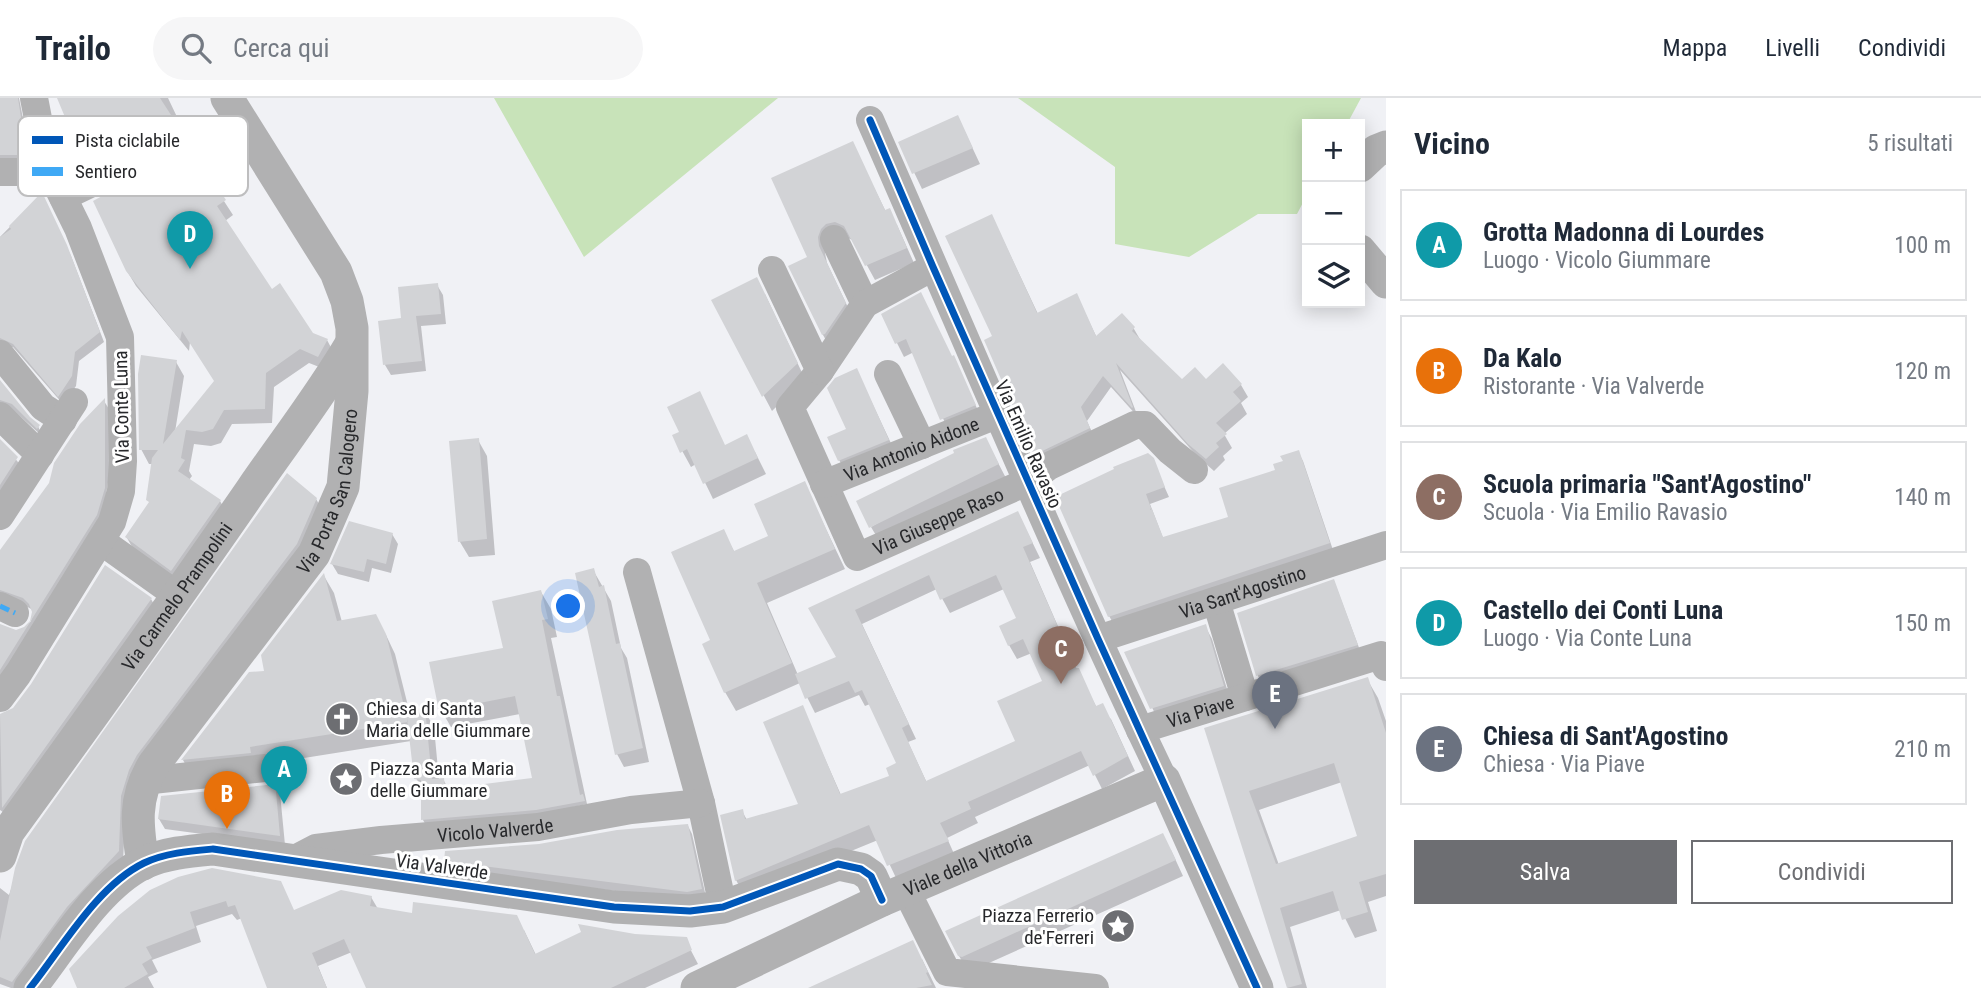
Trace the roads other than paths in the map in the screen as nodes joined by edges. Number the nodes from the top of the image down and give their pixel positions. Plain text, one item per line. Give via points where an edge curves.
1 (34, 98) edge
2 (227, 98) edge
3 (37, 116) edge
4 (238, 116) edge
5 (870, 120) dead end
6 (248, 132) edge
7 (1386, 147) edge
8 (1365, 161) edge
9 (0, 172) edge
10 (18, 172) edge
11 (63, 197) edge
12 (834, 239) dead end
13 (1365, 257) edge
14 (933, 267) junction
15 (772, 270) dead end
16 (1386, 282) edge
17 (864, 304) junction
18 (352, 342) junction
19 (0, 354) edge
20 (820, 371) junction
21 (888, 374) dead end
22 (999, 414) junction
23 (0, 416) edge
24 (922, 444) junction
25 (40, 454) junction
26 (1194, 470) dead end
27 (1029, 481) junction
28 (824, 484) junction
29 (0, 516) edge
30 (101, 541) junction
31 (1386, 545) edge
32 (637, 572) dead end
33 (178, 596) junction
34 (1216, 601) junction
35 (1098, 639) junction
36 (1384, 661) edge
37 (1245, 697) junction
38 (0, 698) edge
39 (1140, 730) junction
40 (265, 768) dead end
41 (1164, 780) junction
42 (143, 781) junction
43 (701, 803) junction
44 (0, 852) edge
45 (293, 860) junction
46 (143, 864) junction
47 (894, 895) junction
48 (723, 906) junction
49 (30, 988) edge
50 (698, 988) edge
51 (1095, 988) edge
52 (1256, 988) edge

1 - 3 street, Via Conte Luna
2 - 4 street, Via Porta San Calogero
5 - 14 street, Via Emilio Ravasio
6 - 18 street, Via Porta San Calogero via 336,272 347,301
7 - 8 street
9 - 10 street
11 - 30 street, Via Conte Luna via 120,337 121,491
12 - 17 street
13 - 16 street
14 - 17 street
14 - 22 street, Via Emilio Ravasio
15 - 20 street
17 - 20 street
18 - 33 street, Via Carmelo Prampolini
18 - 42 street, Via Porta San Calogero via 343,487 314,554
19 - 25 street via 43,407 68,411
20 - 28 street, Via Giuseppe Raso via 790,407
21 - 24 street
22 - 24 street, Via Antonio Aidone
22 - 27 street, Via Emilio Ravasio
23 - 25 street
24 - 28 street, Via Antonio Aidone
25 - 29 street
26 - 27 street, Via Giuseppe Raso via 1145,425 1135,425 1049,466
27 - 28 street, Via Giuseppe Raso via 857,558
27 - 35 street, Via Emilio Ravasio
30 - 33 street
30 - 38 street, Via Conte Luna
31 - 34 street, Via Sant'Agostino
32 - 43 street
33 - 44 street, Via Carmelo Prampolini via 8,832
34 - 35 street, Via Sant'Agostino
34 - 37 street
35 - 39 street, Via Emilio Ravasio
36 - 37 street, Via Piave
37 - 39 street, Via Piave
39 - 41 street, Via Emilio Ravasio
40 - 42 street
41 - 47 street, Viale della Vittoria
41 - 52 street
42 - 46 street, Via Porta San Calogero via 136,820
43 - 45 street, Vicolo Valverde via 538,827 349,843 316,848
43 - 48 street
45 - 46 street, Via Valverde via 213,849 168,855
45 - 48 street, Via Valverde via 614,907 691,911
46 - 49 street, Via Valverde via 107,890
47 - 48 street, Via Valverde via 861,869 838,864
47 - 50 street, Viale della Vittoria
47 - 51 street via 947,972

